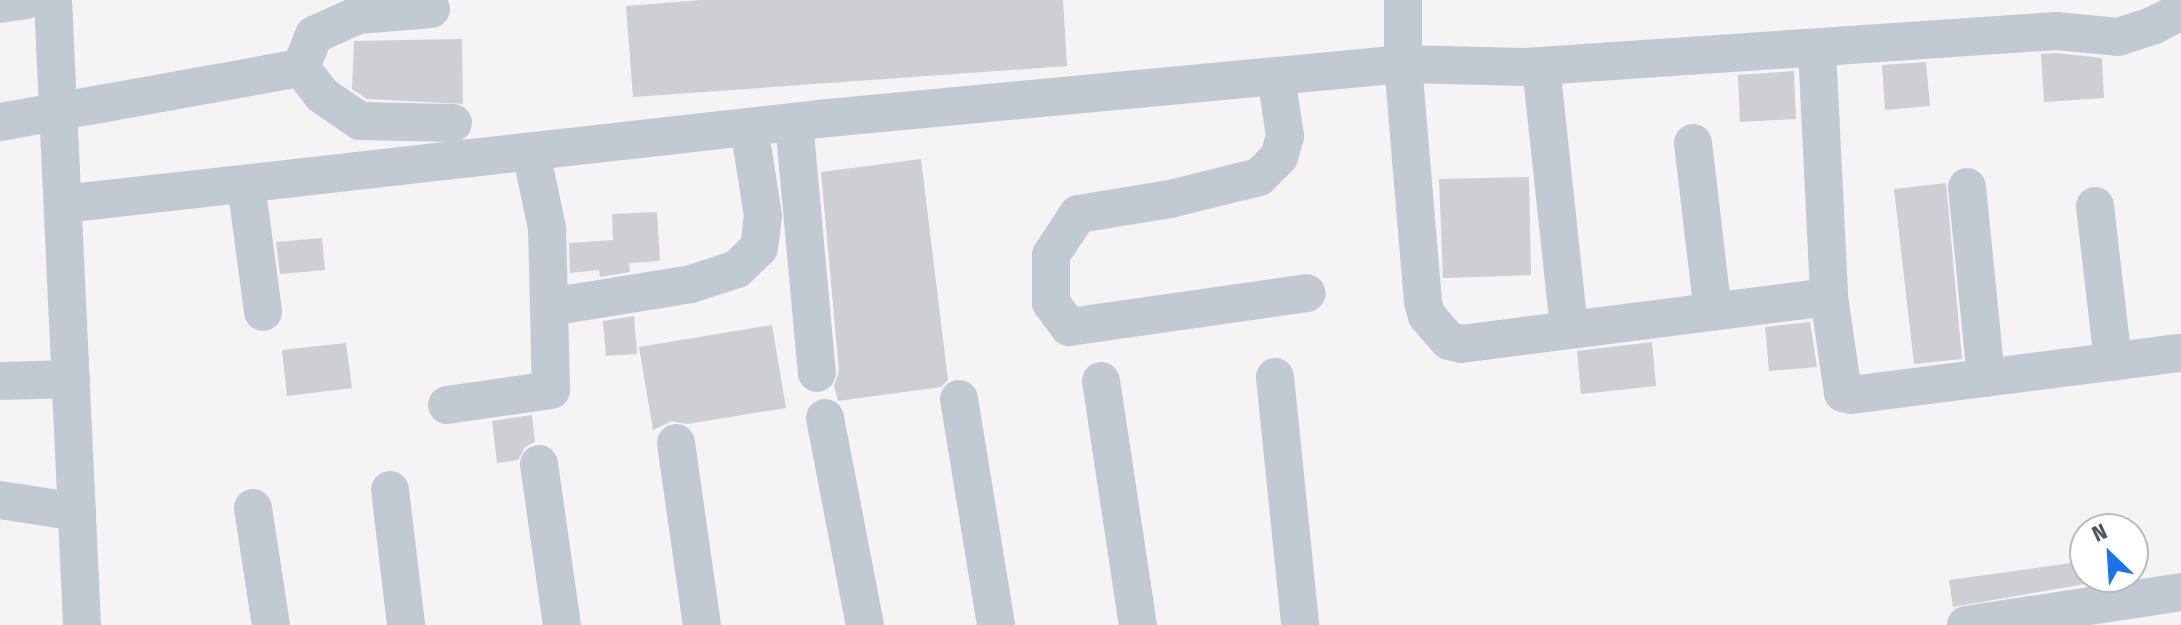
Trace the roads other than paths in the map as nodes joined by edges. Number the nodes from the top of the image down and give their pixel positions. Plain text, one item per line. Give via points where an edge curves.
1 (26, 0) edge
2 (53, 0) edge
3 (1403, 0) edge
4 (0, 4) edge
5 (431, 9) dead end
6 (2181, 11) edge
7 (2056, 15) edge
8 (1817, 48) junction
9 (1403, 64) junction
10 (1541, 66) junction
11 (301, 68) junction
12 (1276, 76) junction
13 (58, 109) junction
14 (0, 122) edge
15 (794, 122) junction
16 (453, 123) dead end
17 (749, 127) junction
18 (1693, 143) dead end
19 (531, 152) junction
20 (246, 184) junction
21 (1967, 187) dead end
22 (63, 204) junction
23 (2095, 206) dead end
24 (1307, 293) dead end
25 (1829, 297) junction
26 (550, 307) junction
27 (263, 312) dead end
28 (1713, 312) junction
29 (1569, 330) junction
30 (2181, 353) edge
31 (2113, 362) junction
32 (817, 373) dead end
33 (1275, 377) dead end
34 (1986, 378) junction
35 (71, 379) junction
36 (0, 381) edge
37 (1101, 381) dead end
38 (959, 399) dead end
39 (447, 405) dead end
40 (825, 418) dead end
41 (676, 443) dead end
42 (539, 464) dead end
43 (390, 490) dead end
44 (0, 500) edge
45 (253, 508) dead end
46 (77, 512) junction
47 (2181, 592) edge
48 (82, 625) edge
49 (271, 625) edge
50 (406, 625) edge
51 (562, 625) edge
52 (702, 625) edge
53 (865, 625) edge
54 (996, 625) edge
55 (1138, 625) edge
56 (1300, 625) edge
57 (1966, 625) edge

1 - 4 street
2 - 13 street
3 - 9 street
5 - 11 street via 358,15 314,35
6 - 7 street via 2118,37
7 - 8 street
8 - 10 street
8 - 25 street
9 - 10 street
9 - 12 street
9 - 29 street via 1415,236 1427,316 1449,341 1461,344
10 - 29 street
11 - 13 street
11 - 16 street via 322,95 360,121
12 - 15 street
12 - 24 street via 1285,136 1279,157 1259,177 1078,214 1051,255 1051,303 1069,327
13 - 14 street
13 - 22 street
15 - 17 street
15 - 32 street
17 - 19 street
17 - 26 street via 763,216 759,248 737,269 691,284
18 - 28 street
19 - 20 street
19 - 26 street via 547,228
20 - 22 street
20 - 27 street
21 - 34 street
22 - 35 street
23 - 31 street
25 - 28 street
25 - 34 street via 1843,393
26 - 39 street via 551,390
28 - 29 street
30 - 31 street
31 - 34 street
33 - 56 street
35 - 36 street
35 - 46 street
37 - 55 street
38 - 54 street
40 - 53 street
41 - 52 street
42 - 51 street
43 - 50 street
44 - 46 street
45 - 49 street
46 - 48 street
47 - 57 street

